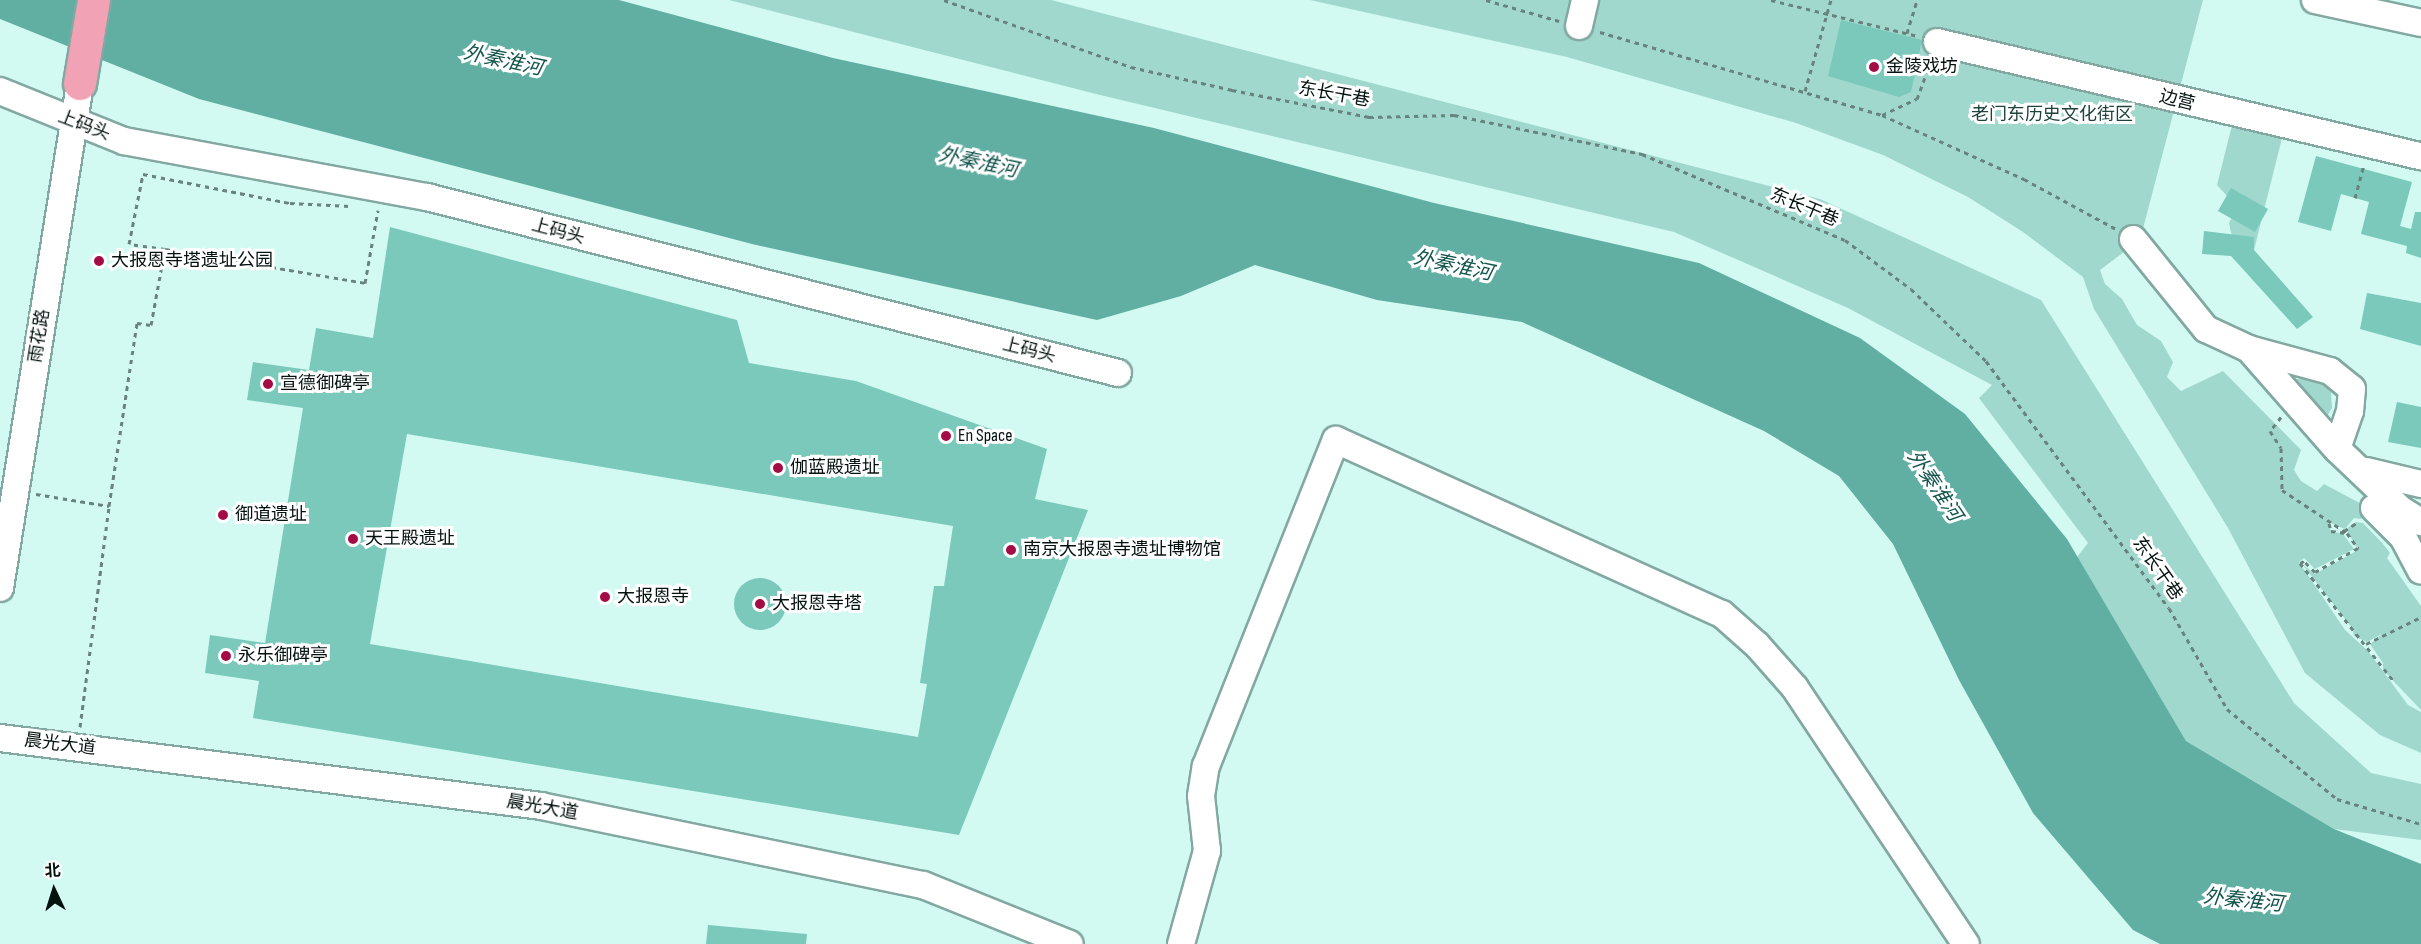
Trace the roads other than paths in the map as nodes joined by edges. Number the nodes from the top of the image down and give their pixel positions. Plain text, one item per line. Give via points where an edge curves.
1 (94, 0) edge
2 (1585, 0) edge
3 (2315, 0) edge
4 (2421, 23) edge
5 (1579, 26) road end
6 (1937, 42) road end
7 (80, 84) joint
8 (0, 91) edge
9 (72, 123) junction
10 (2420, 150) edge
11 (2133, 239) road end
12 (2249, 350) junction
13 (1118, 374) dead end
14 (2337, 449) junction
15 (2360, 470) junction
16 (2421, 484) edge
17 (2374, 508) dead end
18 (2421, 522) edge
19 (2421, 571) edge
20 (0, 588) edge
21 (0, 738) edge
22 (1070, 944) edge
23 (1180, 944) edge
24 (1966, 944) edge

1 - 7 main road
2 - 5 street
3 - 4 street
6 - 10 street, 边营 via 2370,144
7 - 9 street, 雨花路
8 - 9 street, 上码头
9 - 13 street, 上码头 via 124,141 183,154 427,197
9 - 20 street, 雨花路
11 - 12 street via 2206,329
12 - 14 street
12 - 14 street via 2330,371 2352,389 2350,411
14 - 15 street
15 - 16 street
15 - 18 street via 2400,509
17 - 19 street via 2403,537
21 - 22 street, 晨光大道 via 541,806 923,885
23 - 24 street via 1207,851 1201,796 1206,766 1336,440 1722,615 1757,645 1794,688

